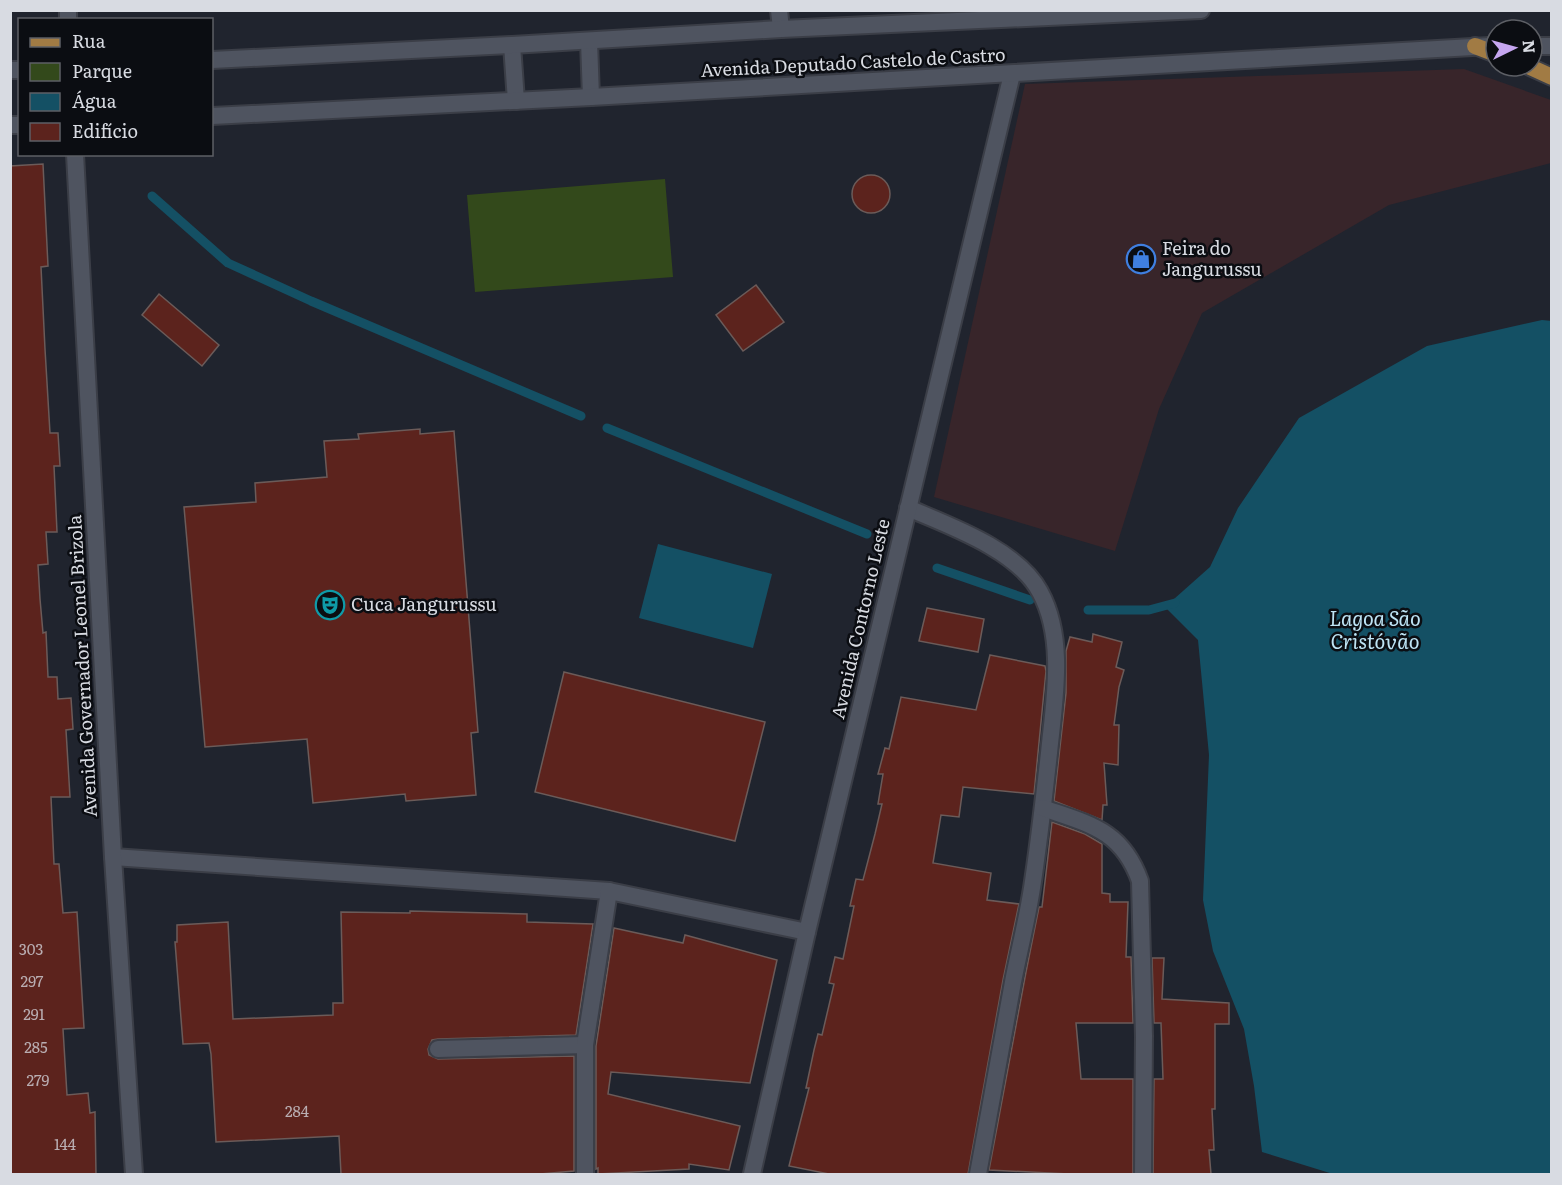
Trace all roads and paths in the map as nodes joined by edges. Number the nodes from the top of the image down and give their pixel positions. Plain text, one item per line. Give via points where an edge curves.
1 (779, 10) edge
2 (1201, 10) edge
3 (781, 29) junction
4 (589, 40) junction
5 (512, 45) junction
6 (1474, 46) junction
7 (1484, 46) edge
8 (1484, 50) edge
9 (213, 60) edge
10 (1012, 74) junction
11 (591, 98) junction
12 (516, 101) junction
13 (213, 116) edge
14 (75, 156) edge
15 (908, 508) junction
16 (1043, 808) junction
17 (113, 858) junction
18 (609, 891) junction
19 (807, 932) junction
20 (585, 1045) junction
21 (438, 1049) dead end
22 (134, 1174) edge
23 (585, 1174) edge
24 (752, 1174) edge
25 (978, 1174) edge
26 (1143, 1174) edge

1 - 3 street
2 - 3 street, Avenida Deputado Castelo de Castro
3 - 4 street, Avenida Deputado Castelo de Castro
4 - 5 street, Avenida Deputado Castelo de Castro
4 - 11 street
5 - 9 street, Avenida Deputado Castelo de Castro
5 - 12 street
6 - 7 street, Avenida Deputado Castelo de Castro
6 - 8 main road
6 - 10 street, Avenida Deputado Castelo de Castro
10 - 11 street, Avenida Deputado Castelo de Castro
10 - 15 street, Avenida Contorno Leste
11 - 12 street, Avenida Deputado Castelo de Castro
12 - 13 street, Avenida Deputado Castelo de Castro
14 - 17 street, Avenida Governador Leonel Brizola
15 - 16 street via 997,549 1040,590 1055,644
15 - 19 street, Avenida Contorno Leste
16 - 25 street
16 - 26 street via 1099,828 1133,862 1140,881
17 - 18 street
17 - 22 street, Avenida Governador Leonel Brizola
18 - 19 street
18 - 20 street
19 - 24 street, Avenida Contorno Leste
20 - 21 street
20 - 23 street

